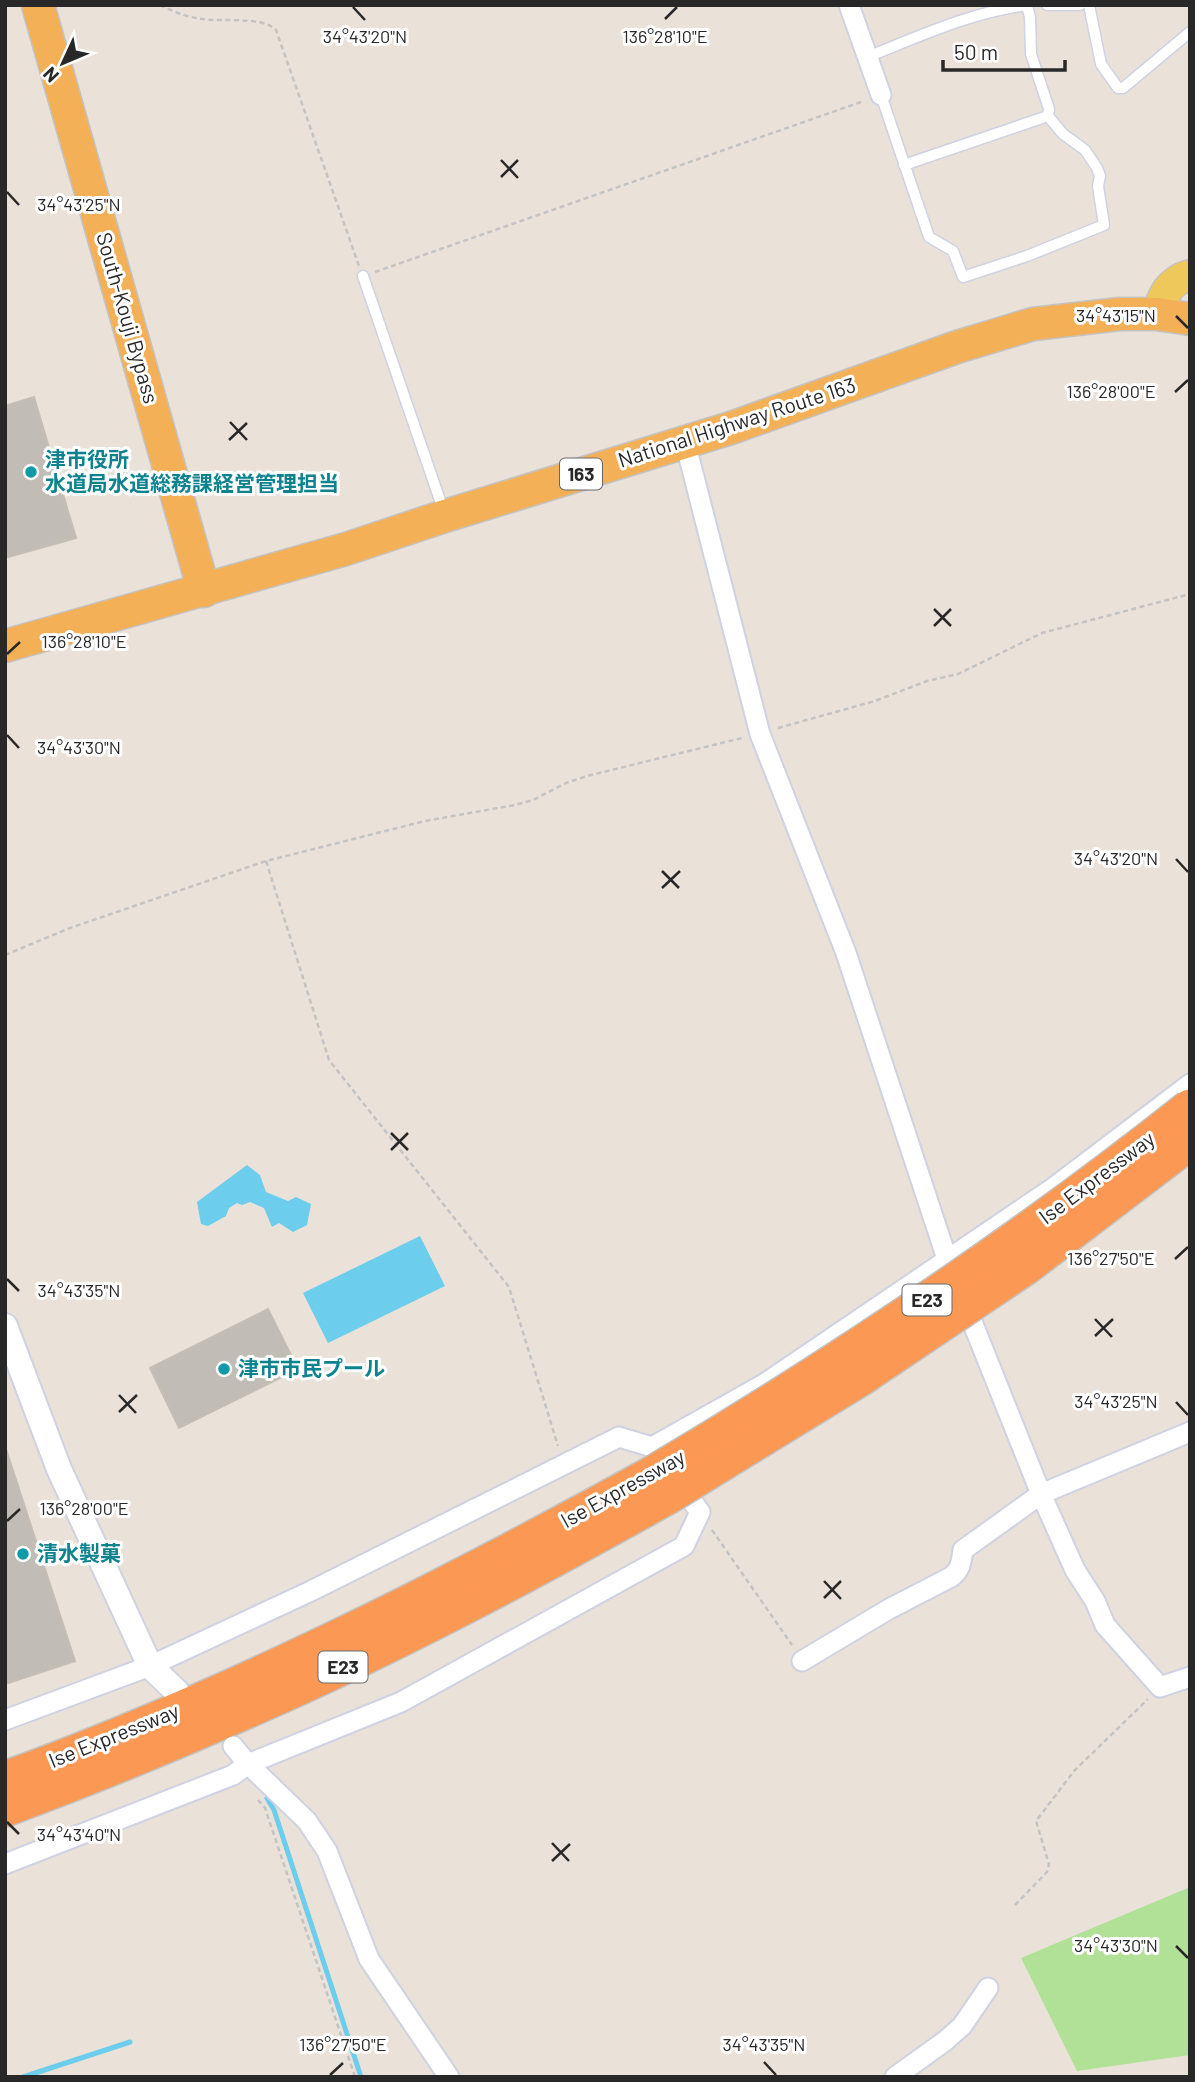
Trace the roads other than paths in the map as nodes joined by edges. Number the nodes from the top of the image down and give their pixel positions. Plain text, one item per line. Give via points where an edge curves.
1 (38, 5) edge
2 (849, 5) edge
3 (1027, 5) edge
4 (1046, 5) edge
5 (1080, 5) edge
6 (1088, 5) edge
7 (1190, 32) edge
8 (867, 57) junction
9 (881, 95) joint
10 (1048, 116) junction
11 (904, 165) junction
12 (1190, 275) edge
13 (363, 276) road end
14 (1157, 314) junction
15 (1190, 320) edge
16 (685, 442) junction
17 (445, 516) junction
18 (204, 591) junction
19 (5, 646) edge
20 (1190, 1084) edge
21 (1190, 1107) edge
22 (1190, 1142) edge
23 (947, 1259) junction
24 (5, 1326) edge
25 (1190, 1432) edge
26 (657, 1473) junction
27 (1041, 1493) junction
28 (802, 1661) road end
29 (150, 1666) junction
30 (1190, 1677) edge
31 (177, 1692) dead end
32 (5, 1720) edge
33 (233, 1745) dead end
34 (248, 1765) junction
35 (5, 1779) edge
36 (5, 1809) edge
37 (5, 1864) edge
38 (988, 1989) dead end
39 (449, 2077) edge
40 (895, 2077) edge

1 - 18 highway, South-Kouji Bypass
2 - 8 street
3 - 8 lane via 971,16
3 - 10 lane via 1031,54
4 - 5 lane
6 - 7 lane via 1101,64 1118,88
8 - 9 street
9 - 11 lane
10 - 11 lane
10 - 11 lane via 1085,150 1097,168 1104,225 1027,256 962,276 953,251 929,237
12 - 14 main road via 1170,285
13 - 17 lane
14 - 15 highway, National Highway Route 163 / 163
14 - 16 highway, National Highway Route 163 / 163 via 1033,324
16 - 17 highway, National Highway Route 163 / 163
16 - 23 street via 760,734 846,953
17 - 18 highway, National Highway Route 163 / 163
18 - 19 highway, National Highway Route 163 / 163
20 - 23 street via 1052,1188
21 - 26 highway, Ise Expressway / E23, bridge via 1010,1244 846,1355
22 - 26 highway, Ise Expressway / E23, bridge via 1015,1274 861,1378
23 - 26 street via 764,1384
23 - 27 street
24 - 29 street via 59,1469
25 - 27 street
26 - 29 street via 619,1437
26 - 34 street via 701,1512 684,1546 401,1702
26 - 35 highway, Ise Expressway / E23 via 357,1629 160,1718
26 - 36 highway, Ise Expressway / E23 via 545,1565 417,1631 173,1742
27 - 28 street via 963,1550 961,1565 951,1577
27 - 30 street via 1105,1625 1160,1687
29 - 31 street
29 - 32 street
33 - 34 street
34 - 37 street via 233,1775
34 - 39 street via 307,1821 327,1851 369,1959
38 - 40 street via 962,2026

